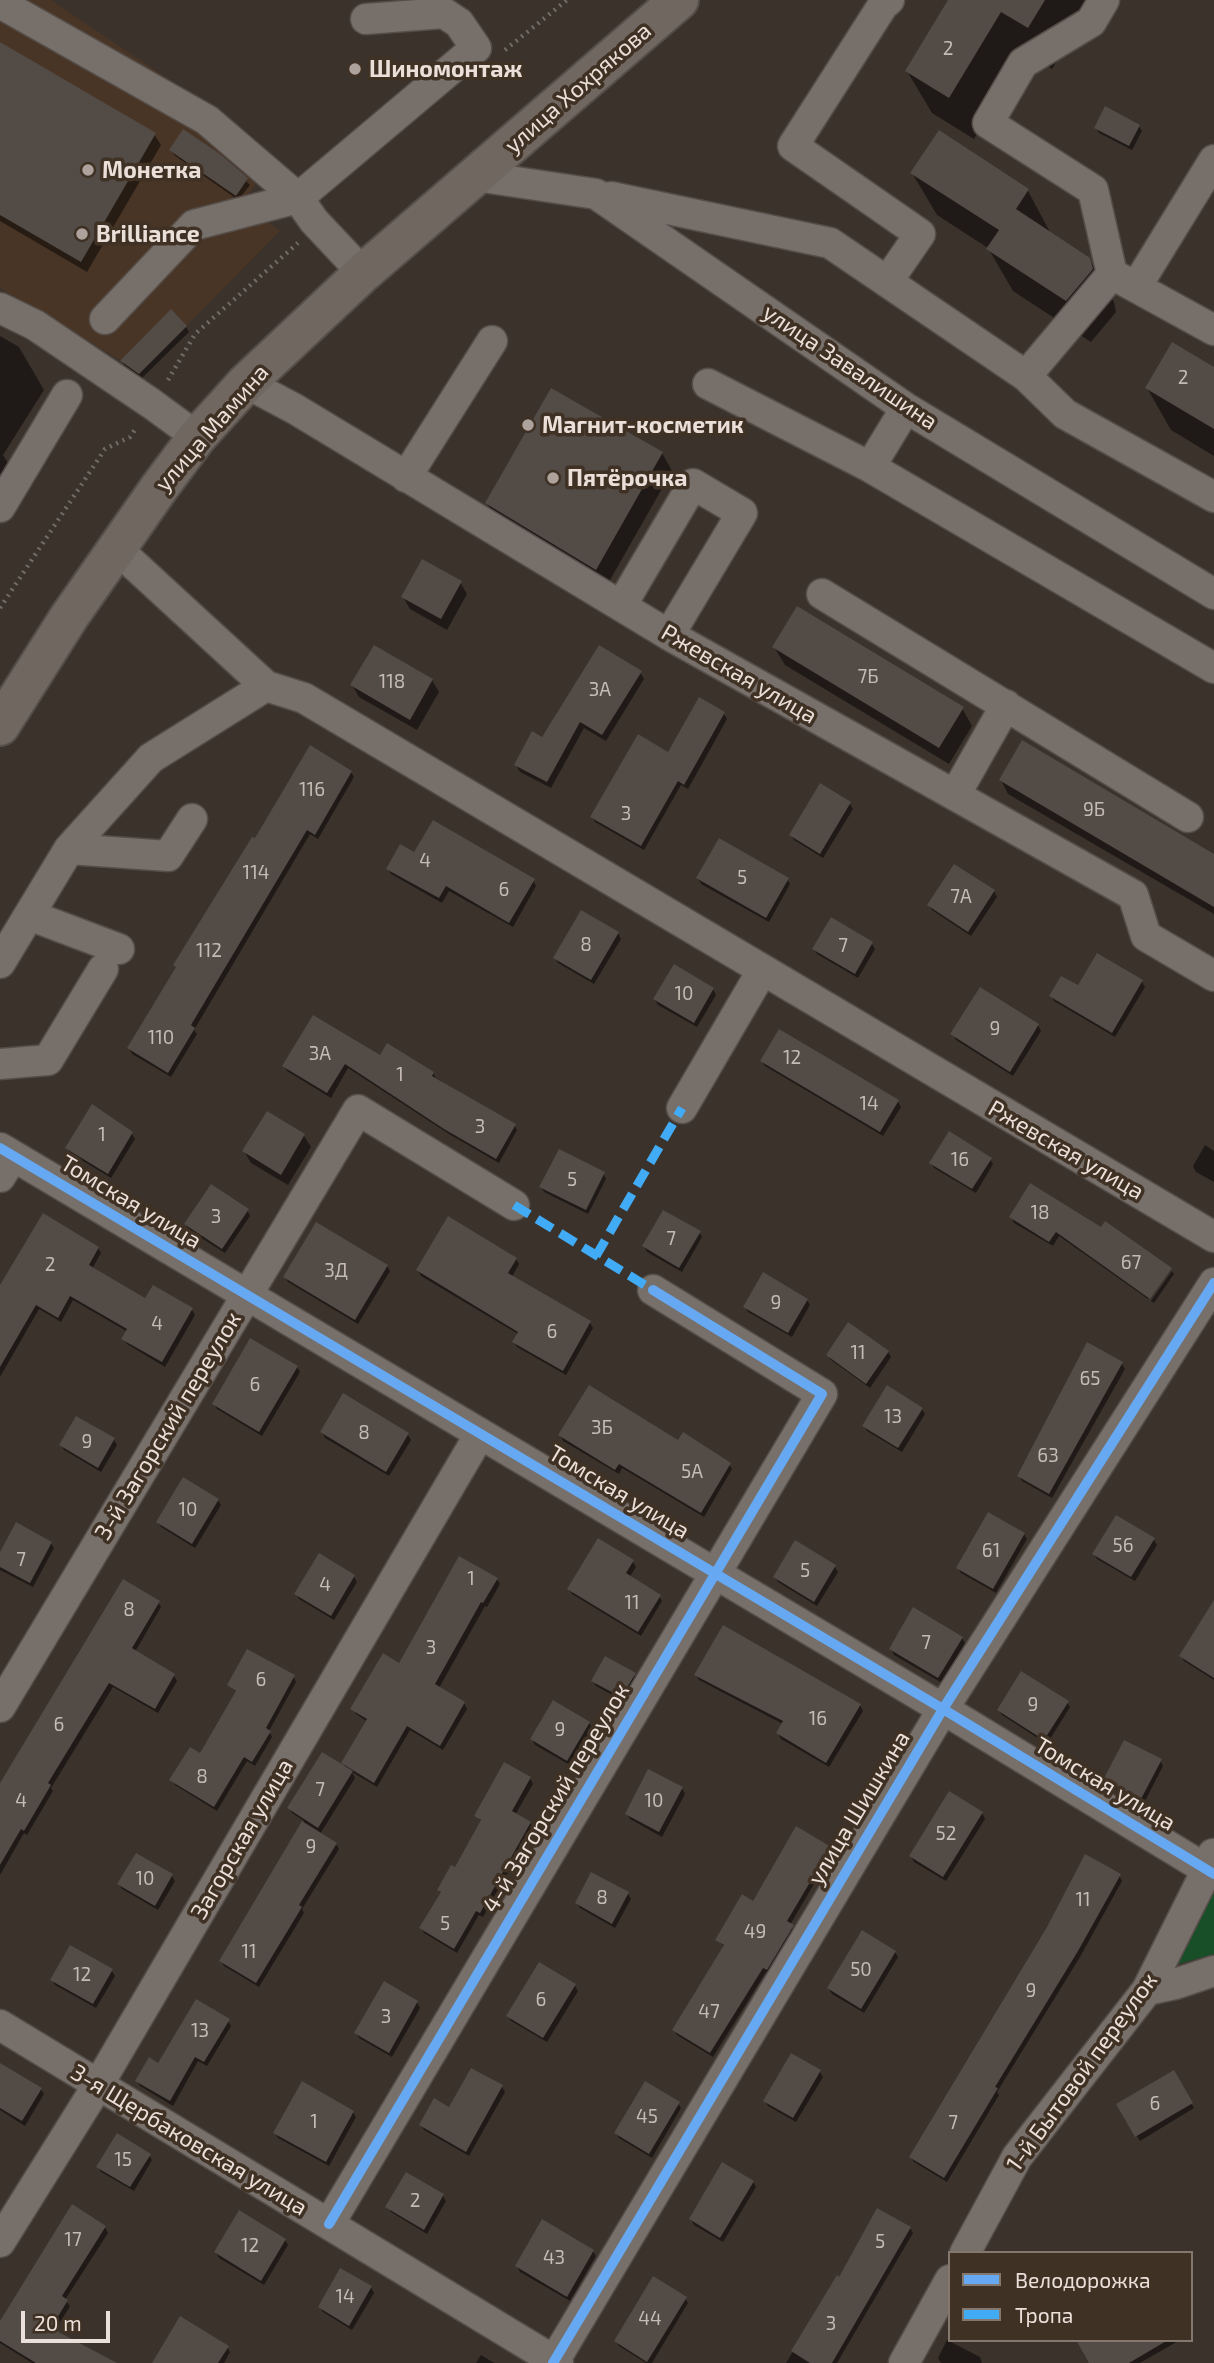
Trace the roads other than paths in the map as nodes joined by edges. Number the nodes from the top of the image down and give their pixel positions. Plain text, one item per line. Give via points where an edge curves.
1 (679, 0) edge
2 (890, 0) edge
3 (1104, 0) edge
4 (0, 3) edge
5 (366, 19) dead end
6 (1214, 160) edge
7 (476, 176) junction
8 (596, 194) junction
9 (306, 209) junction
10 (363, 273) junction
11 (1124, 280) junction
12 (887, 282) junction
13 (0, 309) edge
14 (105, 319) dead end
15 (1214, 330) edge
16 (492, 341) dead end
17 (1026, 376) junction
18 (246, 383) junction
19 (708, 384) dead end
20 (67, 395) dead end
21 (906, 408) junction
22 (197, 437) junction
23 (870, 467) junction
24 (407, 477) junction
25 (1214, 497) edge
26 (0, 507) edge
27 (117, 549) junction
28 (822, 594) dead end
29 (1214, 594) edge
30 (621, 606) junction
31 (669, 635) junction
32 (1214, 668) edge
33 (266, 686) junction
34 (1006, 705) junction
35 (0, 725) edge
36 (955, 795) junction
37 (1188, 817) dead end
38 (192, 819) dead end
39 (69, 849) junction
40 (29, 915) junction
41 (0, 963) edge
42 (762, 971) junction
43 (1214, 976) edge
44 (0, 1064) edge
45 (682, 1108) dead end
46 (4, 1161) edge
47 (514, 1205) dead end
48 (1214, 1237) edge
49 (1214, 1283) edge
50 (653, 1290) dead end
51 (246, 1295) junction
52 (480, 1434) junction
53 (713, 1573) junction
54 (0, 1707) edge
55 (943, 1709) junction
56 (1212, 1865) edge
57 (1214, 1971) edge
58 (1147, 1990) junction
59 (0, 2025) edge
60 (98, 2084) junction
61 (329, 2224) junction
62 (0, 2242) edge
63 (966, 2251) edge
64 (948, 2284) edge
65 (556, 2362) edge
66 (904, 2363) edge

1 - 7 main road, улица Хохрякова
2 - 12 street via 793,146 920,234
3 - 11 street via 1091,22 1023,64 988,123 1093,190
4 - 9 street via 208,120
5 - 9 street via 444,13 459,23 476,48
6 - 11 street
7 - 8 street, улица Завалишина
7 - 10 main road, улица Мамина
8 - 12 street via 830,243
8 - 21 street, улица Завалишина
9 - 10 street
9 - 14 street via 194,225
10 - 18 main road, улица Мамина
11 - 15 street
11 - 17 street
12 - 17 street
13 - 22 street via 34,325
16 - 24 street
17 - 25 street via 1065,414
18 - 22 main road, улица Мамина
18 - 24 street, Ржевская улица
19 - 23 street
20 - 26 street
21 - 23 street
21 - 29 street, улица Завалишина
22 - 27 main road, улица Мамина
23 - 32 street
24 - 30 street, Ржевская улица
27 - 33 street
27 - 35 main road, улица Мамина
28 - 34 street
30 - 31 street, Ржевская улица
30 - 31 street via 694,484 742,513
31 - 36 street, Ржевская улица
33 - 39 street via 151,758
33 - 42 street, Ржевская улица via 304,698
34 - 36 street
34 - 37 street
36 - 43 street, Ржевская улица via 1133,895 1146,936
38 - 39 street via 168,856
39 - 40 street
40 - 41 street
40 - 44 street via 111,959 48,1060
42 - 45 street
42 - 48 street, Ржевская улица
46 - 51 street, Томская улица
47 - 51 street, 3-й Загорский переулок via 358,1110
49 - 55 street, улица Шишкина
50 - 53 street, 4-й Загорский переулок via 822,1394
51 - 52 street, Томская улица
51 - 54 street, 3-й Загорский переулок
52 - 53 street, Томская улица
52 - 60 street, Загорская улица
53 - 55 street, Томская улица
53 - 61 street, 4-й Загорский переулок
55 - 56 street, Томская улица
55 - 65 street, улица Шишкина
56 - 58 street, 1-й Бытовой переулок
57 - 58 street
58 - 63 street, 1-й Бытовой переулок via 1017,2157
59 - 60 street, 3-я Щербаковская улица
60 - 61 street, 3-я Щербаковская улица
60 - 62 street, Загорская улица
61 - 65 street, 3-я Щербаковская улица
64 - 66 street

